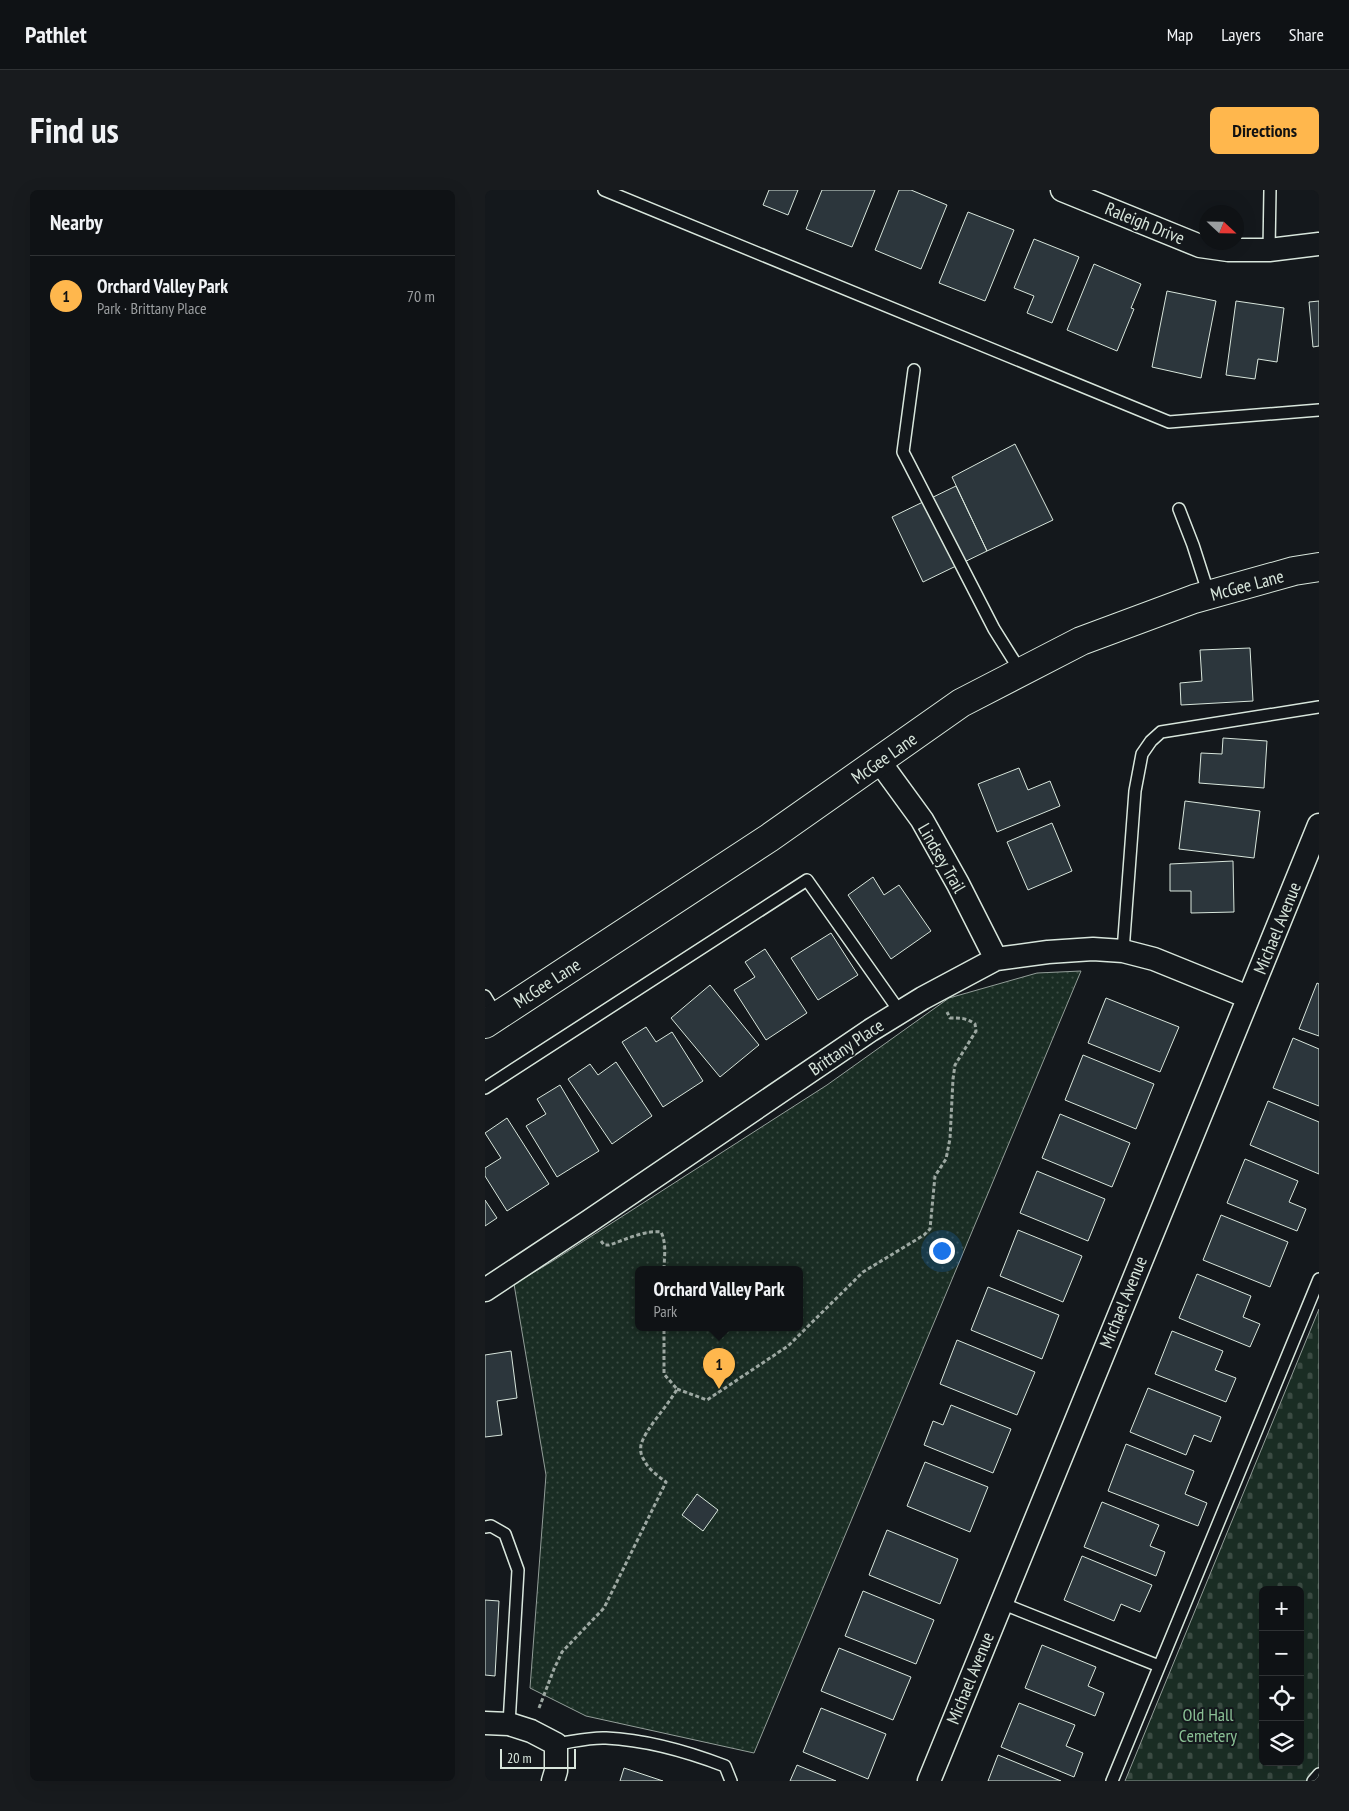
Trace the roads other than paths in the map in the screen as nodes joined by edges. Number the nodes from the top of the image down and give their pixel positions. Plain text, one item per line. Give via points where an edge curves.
1 (604, 190) edge
2 (1062, 190) edge
3 (1270, 190) edge
4 (1319, 244) edge
5 (1269, 250) junction
6 (913, 370) dead end
7 (1319, 410) edge
8 (1179, 509) dead end
9 (1319, 567) edge
10 (1209, 595) junction
11 (1021, 672) junction
12 (1319, 707) edge
13 (879, 762) junction
14 (1319, 825) edge
15 (1123, 951) junction
16 (996, 959) junction
17 (1248, 997) junction
18 (489, 1012) edge
19 (900, 1012) junction
20 (485, 1088) edge
21 (1319, 1278) edge
22 (485, 1290) edge
23 (485, 1527) edge
24 (1001, 1603) junction
25 (1159, 1666) junction
26 (485, 1723) edge
27 (509, 1724) junction
28 (556, 1744) junction
29 (1319, 1774) edge
30 (553, 1781) edge
31 (731, 1781) edge
32 (929, 1781) edge
33 (1112, 1781) edge
34 (1313, 1781) edge

1 - 7 lane via 1169,422
2 - 5 street, Raleigh Drive via 1200,246
3 - 5 lane
4 - 5 street, Raleigh Drive
6 - 11 lane via 903,452 994,629
8 - 10 lane
9 - 10 street, McGee Lane
10 - 11 street, McGee Lane via 1081,641
11 - 13 street, McGee Lane via 961,703
12 - 15 lane via 1161,732 1151,741 1142,754 1135,791
13 - 16 street, Lindsey Trail via 922,820
13 - 18 street, McGee Lane via 769,838
14 - 17 street, Michael Avenue
15 - 16 street, Brittany Place via 1093,949
15 - 17 street, Brittany Place via 1154,959
16 - 19 street, Brittany Place
17 - 24 street, Michael Avenue
19 - 20 lane via 807,880
19 - 22 street, Brittany Place
21 - 25 lane
23 - 27 lane via 491,1526 505,1534 518,1570
24 - 25 lane
24 - 32 street, Michael Avenue
25 - 33 lane
26 - 27 street
27 - 28 street
28 - 30 street
28 - 31 lane via 604,1738 665,1745 725,1766
29 - 34 lane

